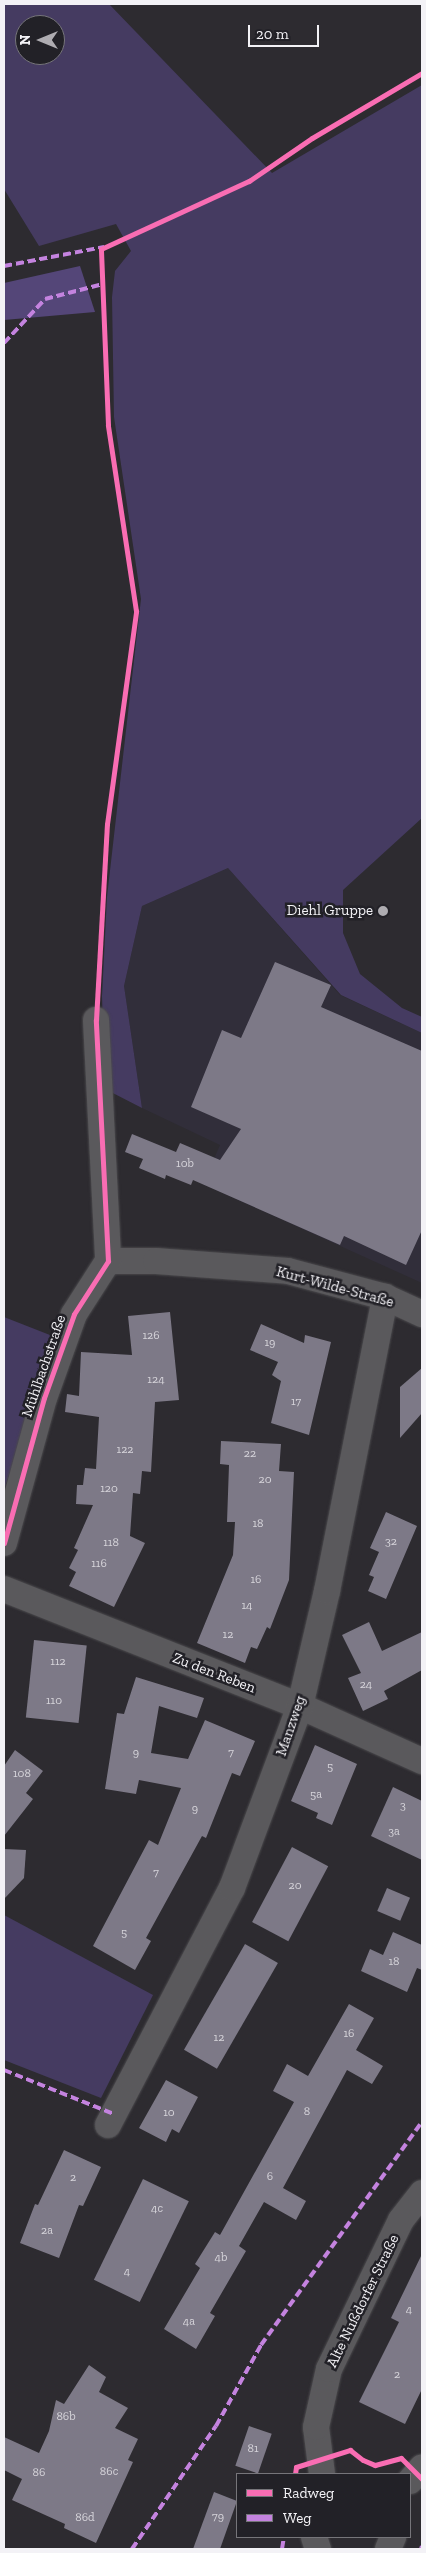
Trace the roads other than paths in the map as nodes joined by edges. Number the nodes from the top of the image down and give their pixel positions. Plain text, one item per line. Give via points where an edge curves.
1 (96, 1020) dead end
2 (108, 1261) junction
3 (384, 1297) junction
4 (422, 1314) edge
5 (4, 1543) edge
6 (4, 1589) edge
7 (300, 1706) junction
8 (422, 1760) edge
9 (108, 2126) dead end
10 (422, 2193) edge
11 (422, 2467) edge
12 (322, 2473) edge
13 (411, 2480) edge

1 - 2 street
2 - 3 street, Kurt-Wilde-Straße via 156,1260 288,1271
2 - 5 street, Mühlbachstraße via 74,1314 44,1398
3 - 4 street, Kurt-Wilde-Straße
3 - 7 street, Manzweg via 327,1591
6 - 7 street, Zu den Reben
7 - 8 street, Zu den Reben
7 - 9 street, Manzweg via 232,1888
10 - 12 street, Alte Nußdorfer Straße via 401,2220 329,2369 316,2427
11 - 13 street

